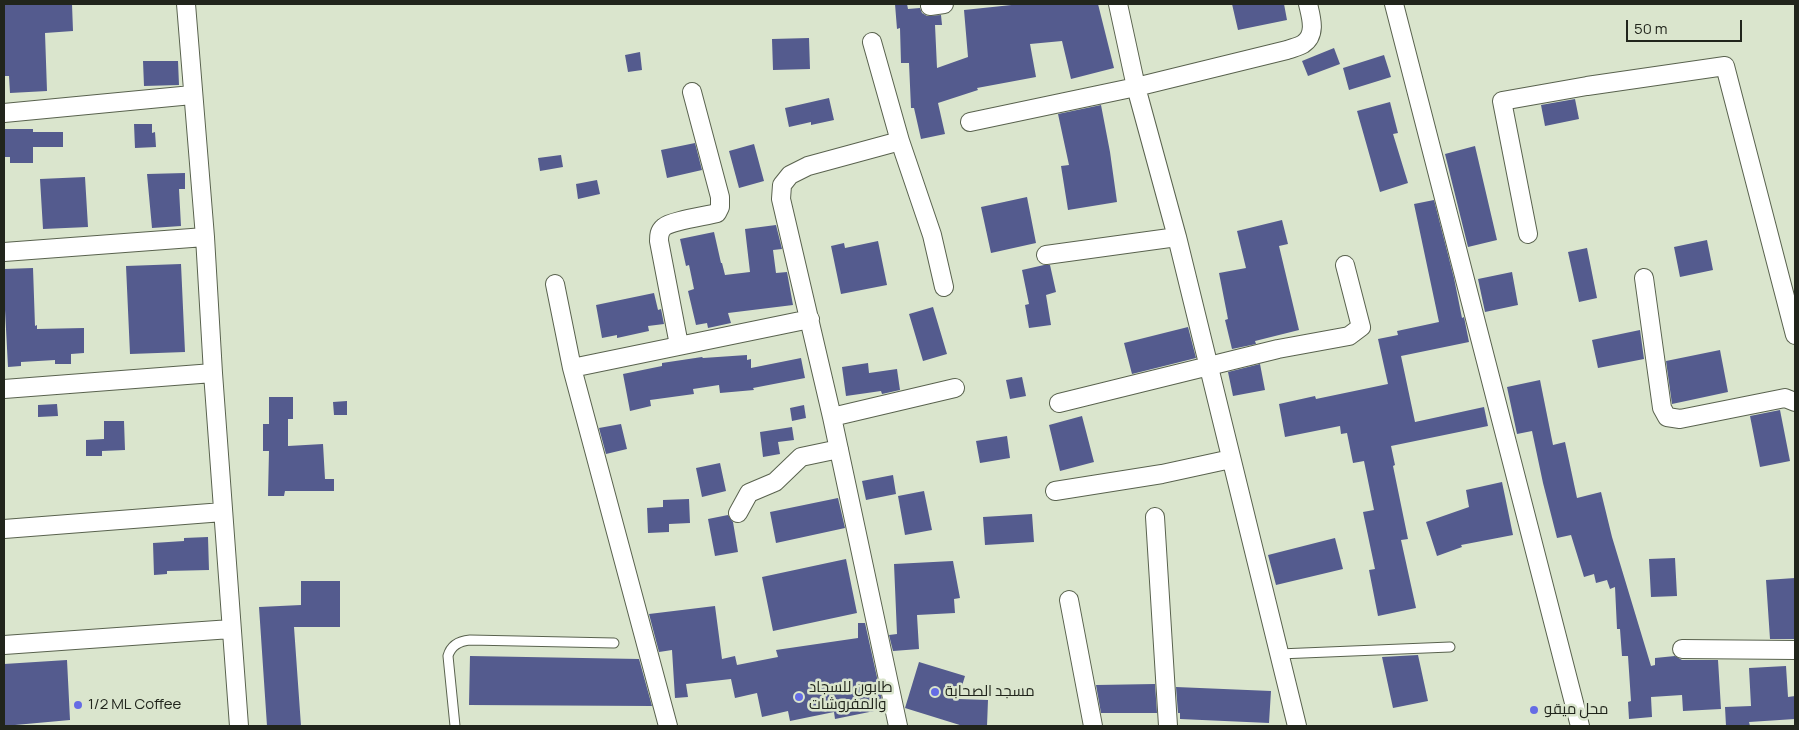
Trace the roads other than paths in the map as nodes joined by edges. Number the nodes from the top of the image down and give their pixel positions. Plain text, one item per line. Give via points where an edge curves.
1 (186, 4) edge
2 (1118, 4) edge
3 (1308, 4) edge
4 (1394, 4) edge
5 (872, 42) dead end
6 (1136, 87) junction
7 (692, 92) dead end
8 (192, 95) junction
9 (4, 113) edge
10 (970, 122) dead end
11 (900, 141) junction
12 (1528, 234) dead end
13 (205, 237) junction
14 (1177, 237) junction
15 (4, 252) edge
16 (1046, 255) dead end
17 (1345, 265) dead end
18 (1644, 278) dead end
19 (555, 284) dead end
20 (944, 287) dead end
21 (810, 319) junction
22 (1795, 335) edge
23 (679, 345) junction
24 (1208, 366) junction
25 (572, 368) junction
26 (213, 373) junction
27 (955, 388) dead end
28 (4, 389) edge
29 (1795, 402) edge
30 (1059, 403) dead end
31 (832, 417) junction
32 (839, 449) junction
33 (1230, 459) junction
34 (1056, 491) dead end
35 (223, 512) junction
36 (738, 513) dead end
37 (1155, 517) dead end
38 (4, 529) edge
39 (1068, 600) dead end
40 (231, 629) junction
41 (614, 644) dead end
42 (4, 645) edge
43 (1450, 647) dead end
44 (1682, 649) dead end
45 (1795, 650) edge
46 (1279, 654) junction
47 (239, 726) edge
48 (455, 726) edge
49 (668, 726) edge
50 (898, 726) edge
51 (1093, 726) edge
52 (1168, 726) edge
53 (1298, 726) edge
54 (1580, 726) edge

1 - 8 street
2 - 6 street
3 - 6 street via 1313,24 1304,44
4 - 54 street
5 - 11 street
6 - 10 street
6 - 14 street
7 - 23 street via 720,207 718,213 674,222 659,234
8 - 9 street
8 - 13 street
11 - 20 street via 932,235
11 - 21 street via 808,166 790,175 782,186 781,199
12 - 22 street via 1502,101 1725,66
13 - 15 street
13 - 26 street
14 - 16 street
14 - 24 street
17 - 24 street via 1361,327 1349,336
18 - 29 street via 1662,408 1667,417 1680,419 1785,398
19 - 25 street
21 - 23 street
21 - 31 street
23 - 25 street
24 - 30 street
24 - 33 street
25 - 49 street
26 - 28 street
26 - 35 street
27 - 31 street
31 - 32 street
32 - 36 street via 801,456 776,482 749,493
32 - 50 street
33 - 34 street
33 - 46 street
35 - 38 street
35 - 40 street
37 - 52 street
39 - 51 street
40 - 42 street
40 - 47 street
41 - 48 lane via 470,640 458,643 448,656
43 - 46 lane
44 - 45 street
46 - 53 street

